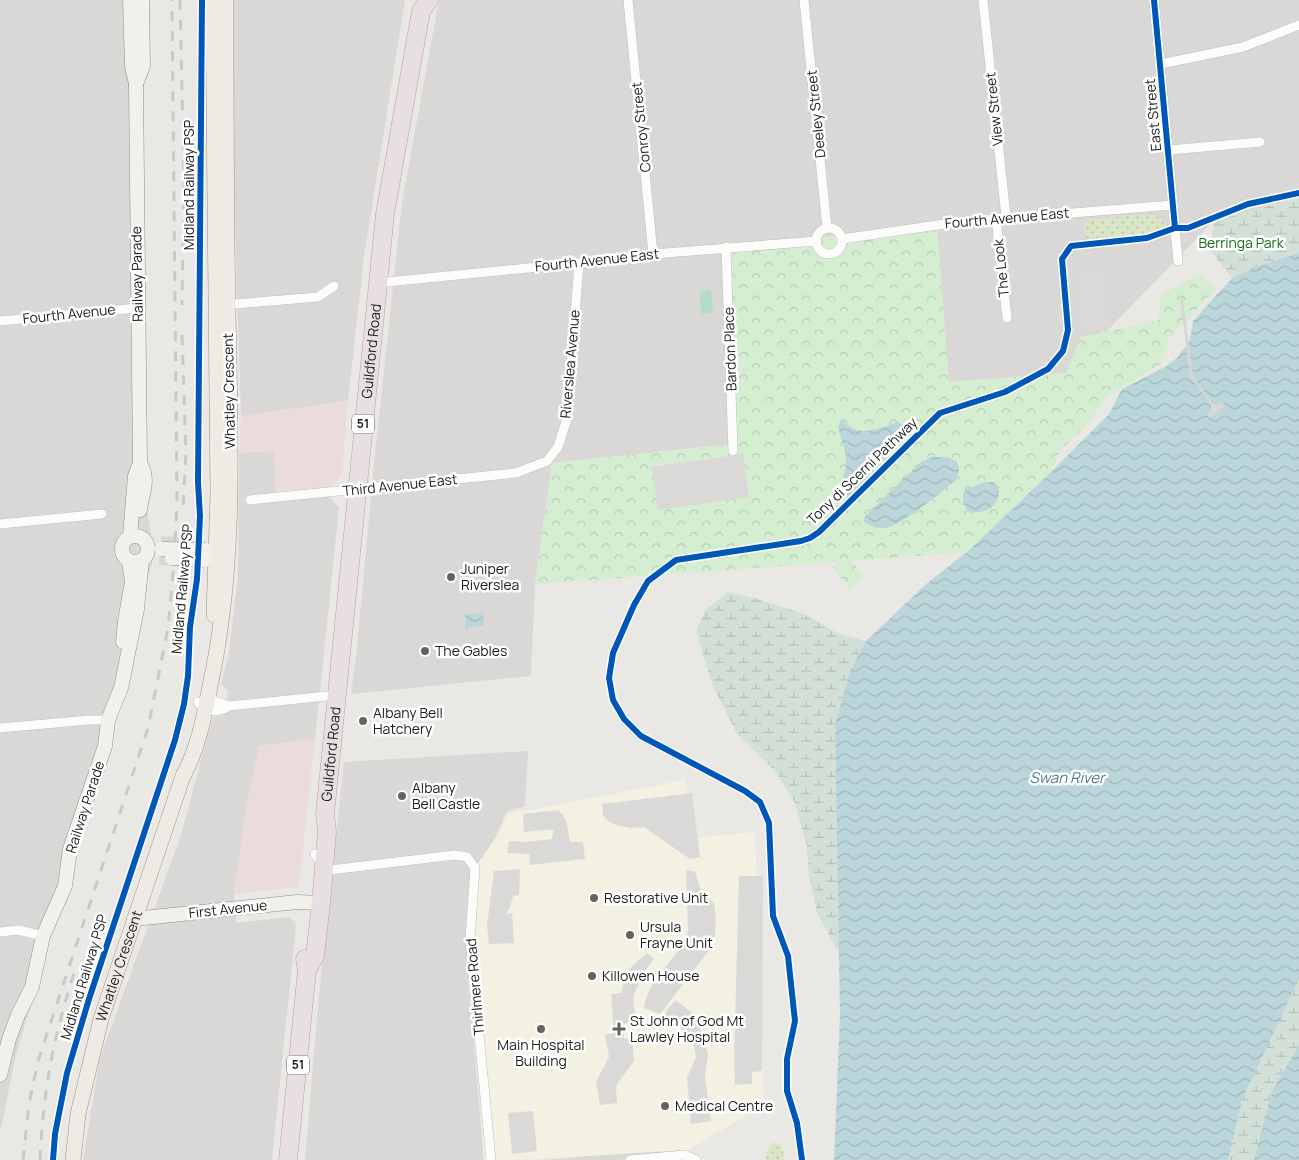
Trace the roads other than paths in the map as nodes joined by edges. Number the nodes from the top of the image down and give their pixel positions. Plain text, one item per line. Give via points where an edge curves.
1 (130, 0) edge
2 (142, 0) edge
3 (213, 0) edge
4 (226, 0) edge
5 (628, 0) edge
6 (804, 0) edge
7 (983, 0) edge
8 (1154, 0) edge
9 (422, 4) edge
10 (1299, 26) edge
11 (1161, 64) junction
12 (136, 84) junction
13 (1260, 142) dead end
14 (1168, 150) junction
15 (1173, 205) junction
16 (1001, 218) junction
17 (827, 228) junction
18 (842, 239) junction
19 (817, 241) junction
20 (726, 247) junction
21 (654, 254) junction
22 (1178, 260) dead end
23 (579, 263) junction
24 (378, 283) junction
25 (334, 286) dead end
26 (221, 305) junction
27 (138, 308) junction
28 (1006, 318) dead end
29 (0, 321) edge
30 (733, 452) dead end
31 (548, 461) joint
32 (356, 490) junction
33 (250, 500) dead end
34 (102, 514) dead end
35 (0, 524) edge
36 (145, 550) junction
37 (217, 556) junction
38 (336, 695) junction
39 (204, 701) junction
40 (229, 706) junction
41 (104, 720) junction
42 (0, 728) edge
43 (320, 861) junction
44 (316, 903) junction
45 (134, 919) junction
46 (0, 932) edge
47 (38, 935) junction
48 (0, 1038) edge
49 (0, 1075) edge
50 (73, 1160) edge
51 (288, 1160) edge
52 (491, 1160) edge
53 (630, 1160) edge
54 (696, 1160) edge

1 - 12 main road, Railway Parade via 132,66
2 - 12 main road, Railway Parade via 143,66
3 - 26 main road, Whatley Crescent
4 - 26 main road, Whatley Crescent
5 - 21 street, Conroy Street
6 - 17 street, Deeley Street
7 - 16 street, View Street
8 - 11 street, East Street
9 - 24 highway, Guildford Road / 51 via 385,214
10 - 11 street via 1243,46
11 - 14 street, East Street
12 - 27 main road, Railway Parade
13 - 14 street
14 - 15 street, East Street
15 - 16 street, Fourth Avenue East
15 - 22 street, East Street
16 - 18 street, Fourth Avenue East
16 - 28 street, The Look
17 - 18 street via 835,229
17 - 19 street via 821,231
18 - 19 street via 841,246 832,253 821,251
19 - 20 street, Fourth Avenue East
20 - 21 street, Fourth Avenue East
20 - 30 street, Bardon Place
21 - 23 street, Fourth Avenue East
23 - 24 street, Fourth Avenue East
23 - 31 street, Riverslea Avenue via 567,419 558,447
24 - 32 highway, Guildford Road / 51
25 - 26 street via 318,297
26 - 37 main road, Whatley Crescent via 230,444
27 - 29 street, Fourth Avenue
27 - 36 main road, Railway Parade via 140,463 146,478 140,518
31 - 32 street, Third Avenue East via 516,473
32 - 33 street, Third Avenue East
32 - 38 highway, Guildford Road / 51
34 - 35 street
36 - 37 main road, bridge
36 - 41 main road, Railway Parade via 121,688
37 - 39 main road, Whatley Crescent
38 - 40 street
38 - 43 highway, Guildford Road / 51 via 325,814 318,831
39 - 40 street
39 - 40 street via 224,710
39 - 45 main road, Whatley Crescent via 192,759
41 - 42 street
41 - 47 main road, Railway Parade via 105,746 70,849 65,886
43 - 44 highway, Guildford Road / 51
43 - 52 street, Thirlmere Road via 330,870 337,870 456,855 467,857 475,868 470,939
44 - 45 main road, First Avenue via 297,902
44 - 51 highway, Guildford Road / 51 via 304,956 307,970
45 - 50 main road, Whatley Crescent via 88,1069 78,1114
46 - 47 street via 18,930
47 - 48 main road, Railway Parade via 22,988
47 - 49 main road, Railway Parade via 32,987 9,1039
53 - 54 street via 684,1155

